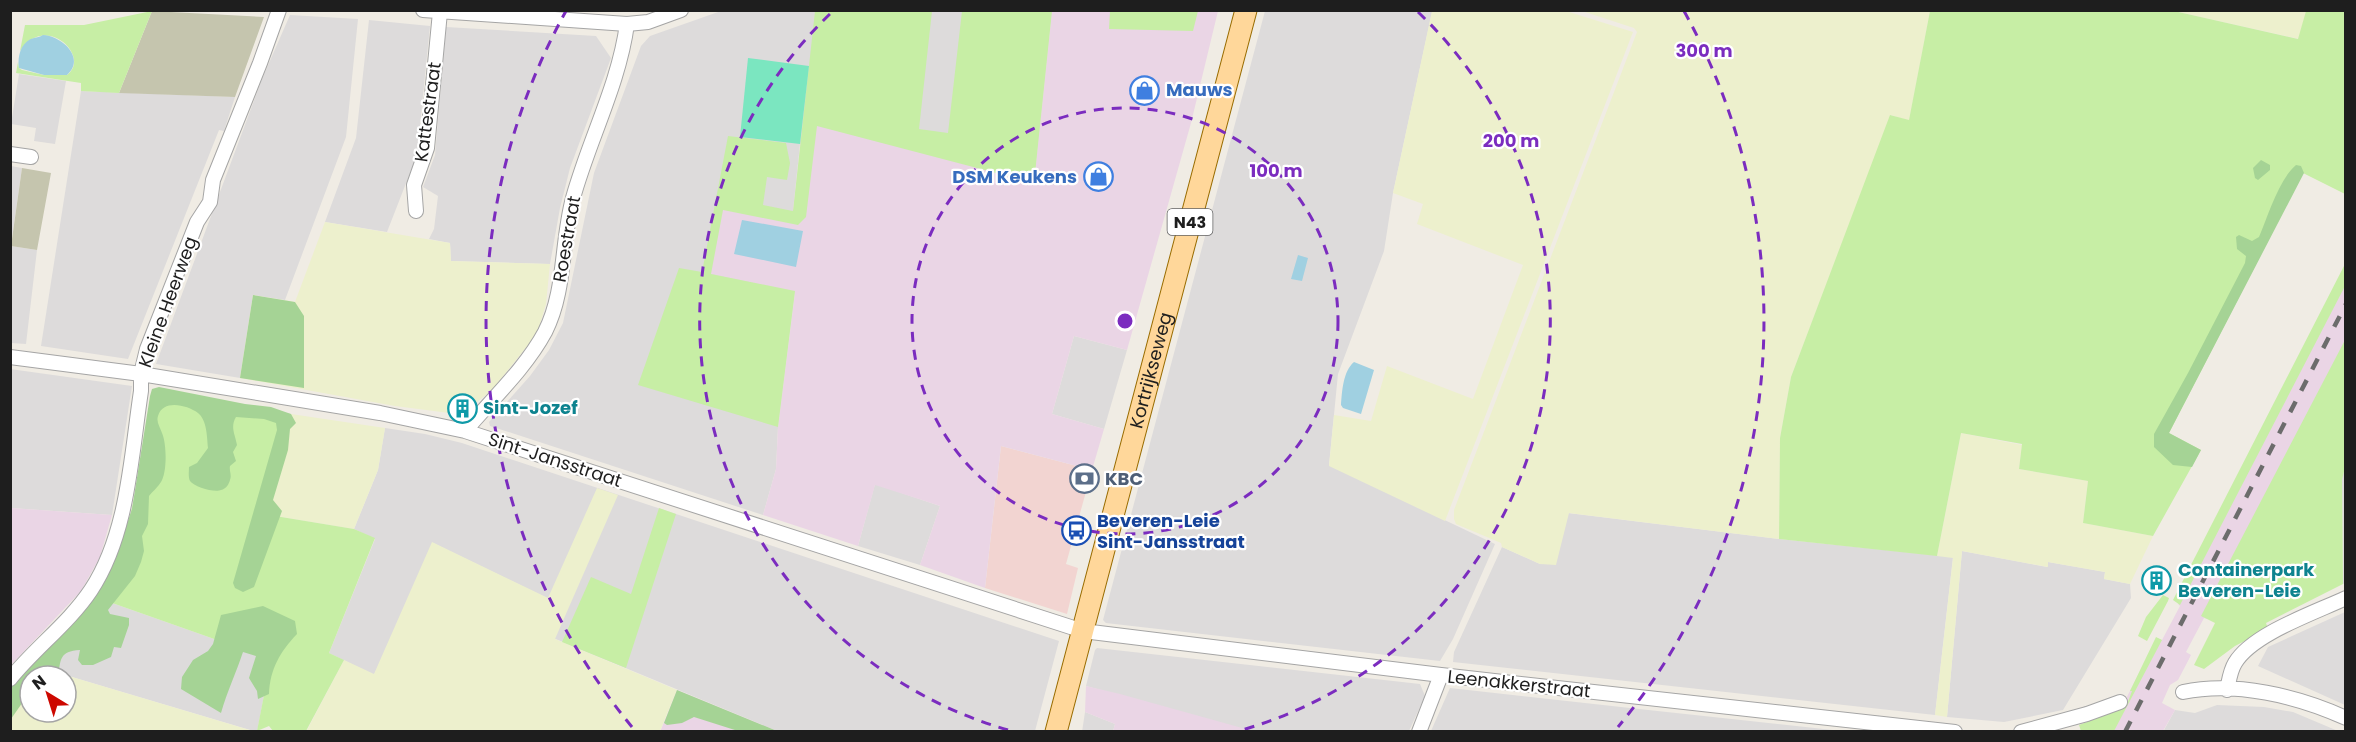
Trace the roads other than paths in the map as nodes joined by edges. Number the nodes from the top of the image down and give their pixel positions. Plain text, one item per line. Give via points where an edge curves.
1 (279, 10) edge
2 (423, 10) edge
3 (681, 10) edge
4 (1246, 10) edge
5 (440, 12) edge
6 (627, 24) junction
7 (10, 154) edge
8 (31, 157) dead end
9 (416, 211) dead end
10 (10, 357) edge
11 (141, 374) junction
12 (465, 432) junction
13 (2346, 598) edge
14 (1083, 631) junction
15 (1441, 675) junction
16 (10, 679) edge
17 (2227, 690) junction
18 (2183, 692) dead end
19 (2120, 702) dead end
20 (2346, 718) edge
21 (1056, 732) edge
22 (1419, 732) edge
23 (1955, 732) edge
24 (2022, 732) edge

1 - 11 street, Kleine Heerweg via 213,180 210,202 197,222 147,349
2 - 5 street
3 - 6 street via 648,22
4 - 14 main road, Kortrijkseweg / N43
5 - 6 street
5 - 9 street, Kattestraat via 427,148 414,185
6 - 12 street, Roestraat via 623,54 573,198 559,285 546,329 535,349
7 - 8 street
10 - 11 street, Sint-Jansstraat
11 - 12 street, Sint-Jansstraat via 380,413
11 - 16 street, Kleine Heerweg via 125,496 109,555 89,592
12 - 14 street, Sint-Jansstraat
13 - 17 street via 2249,647 2234,665
14 - 15 street, Leenakkerstraat
14 - 21 main road, Kortrijkseweg / N43
15 - 22 street
15 - 23 street, Leenakkerstraat
17 - 18 street
17 - 20 street via 2274,693
19 - 24 street

